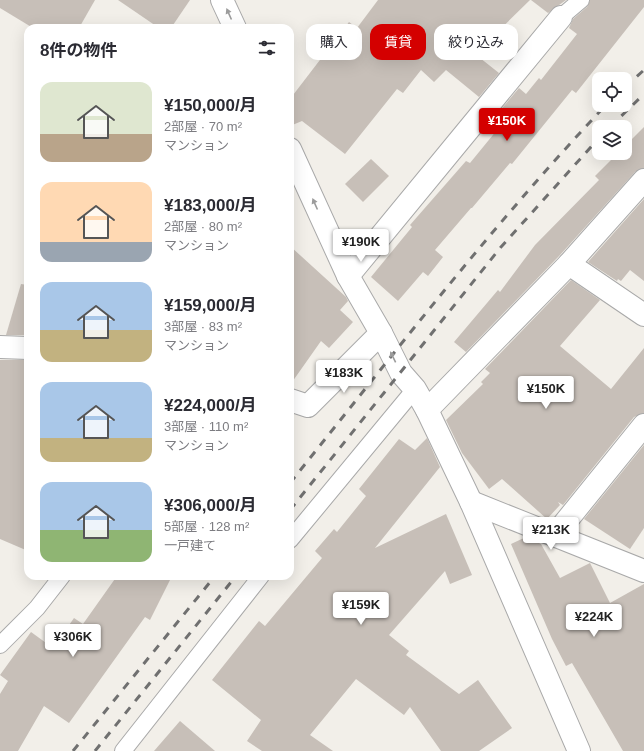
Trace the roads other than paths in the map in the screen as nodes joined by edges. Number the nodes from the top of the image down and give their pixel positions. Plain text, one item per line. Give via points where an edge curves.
1 (222, 0) edge
2 (581, 0) edge
3 (561, 16) joint
4 (233, 24) edge
5 (294, 158) edge
6 (644, 180) edge
7 (569, 264) junction
8 (348, 276) junction
9 (644, 315) edge
10 (381, 333) junction
11 (0, 347) edge
12 (24, 348) edge
13 (415, 389) junction
14 (294, 401) edge
15 (426, 410) junction
16 (644, 426) edge
17 (471, 502) junction
18 (294, 535) edge
19 (555, 535) junction
20 (643, 569) edge
21 (59, 580) edge
22 (258, 580) edge
23 (0, 645) edge
24 (123, 751) edge
25 (580, 751) edge

4 -> 1 street
2 - 3 lane
3 - 8 street
8 -> 5 street
6 - 7 street
7 - 9 street
7 - 15 street
8 - 10 street
13 -> 10 street via 401,373
10 - 14 street via 308,406
11 - 12 street
13 - 15 street
13 - 18 lane
15 - 17 street
16 - 19 street
17 - 19 street
17 - 25 street
19 - 20 street
21 - 23 lane
22 - 24 lane

